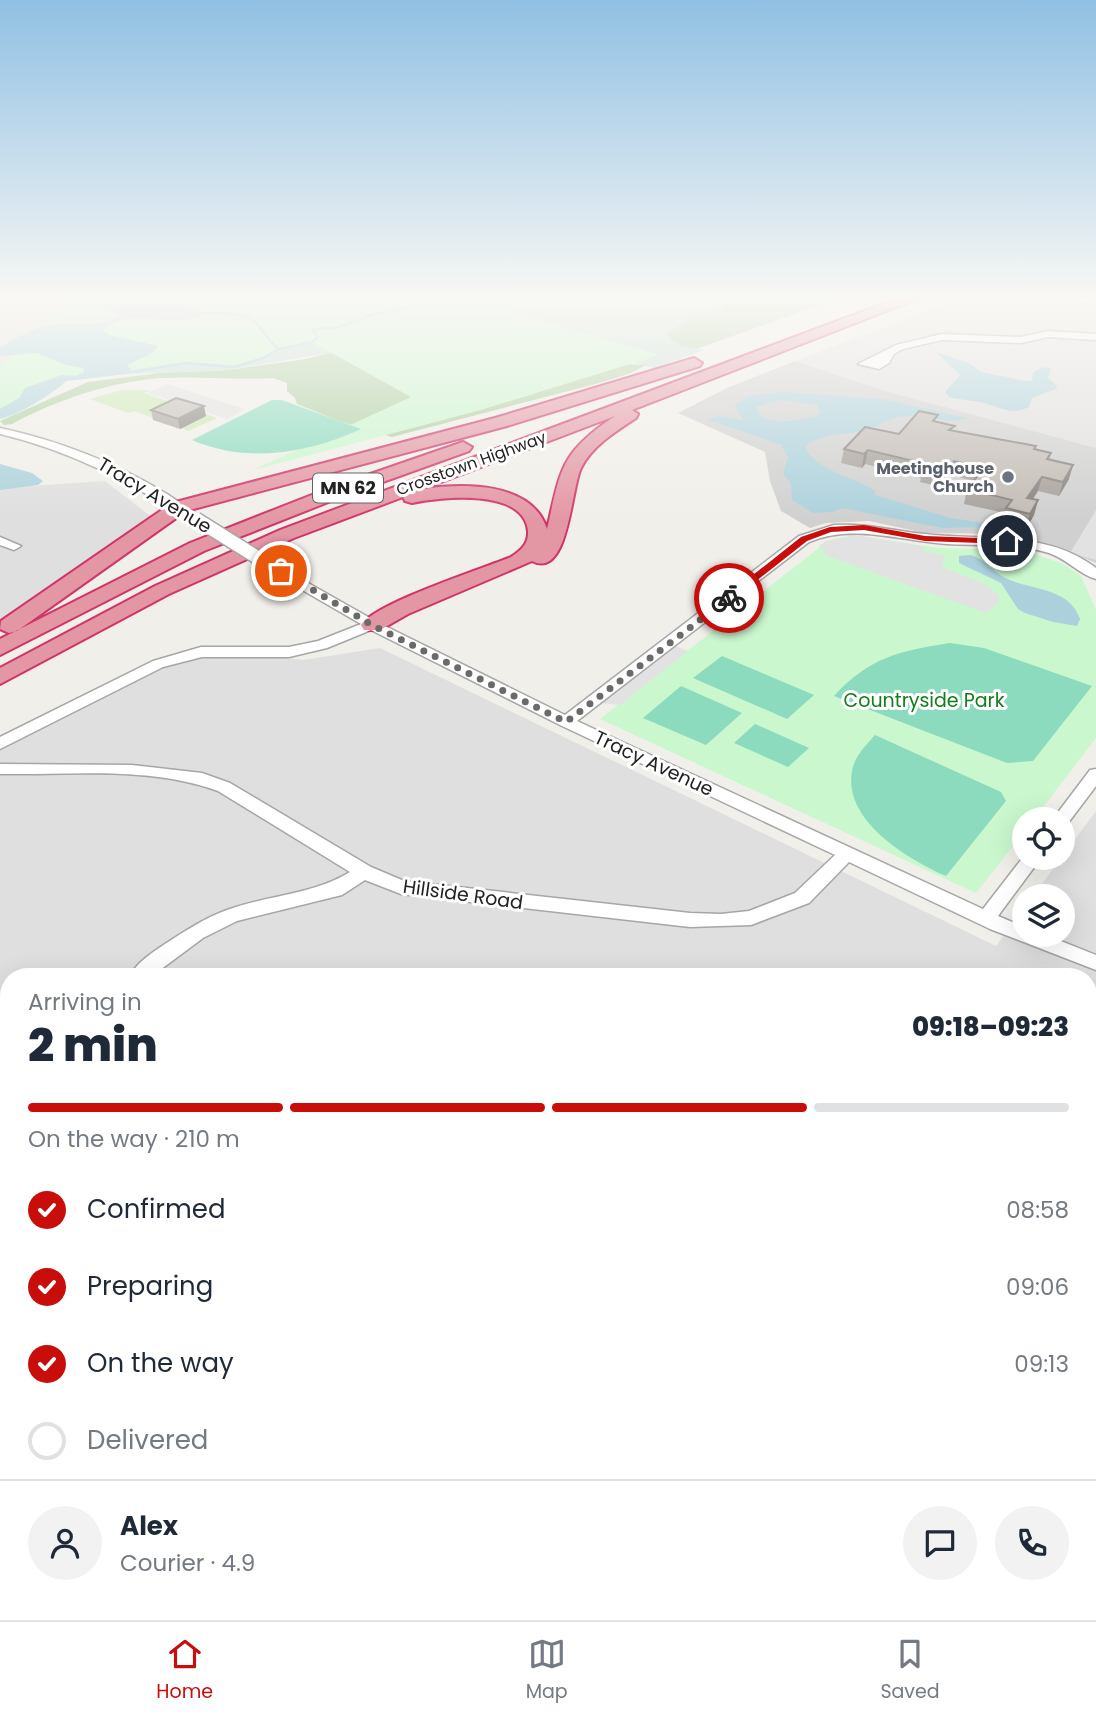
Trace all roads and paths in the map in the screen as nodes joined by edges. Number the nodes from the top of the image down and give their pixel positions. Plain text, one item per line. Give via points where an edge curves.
1 (667, 372) edge
2 (674, 372) edge
3 (716, 372) edge
4 (725, 372) edge
5 (0, 431) edge
6 (187, 513) junction
7 (1096, 575) edge
8 (149, 596) junction
9 (372, 625) junction
10 (0, 632) edge
11 (0, 648) edge
12 (0, 677) edge
13 (566, 722) junction
14 (0, 744) edge
15 (0, 769) edge
16 (1096, 774) edge
17 (1071, 807) edge
18 (847, 854) junction
19 (1023, 870) edge
20 (364, 873) junction
21 (986, 919) junction
22 (1096, 963) edge
23 (149, 968) edge

1 - 6 highway
2 - 11 highway, Crosstown Highway / MN 62 via 209,542
3 - 8 highway, Crosstown Highway / MN 62 via 329,517
4 - 9 highway via 633,412 591,443 567,478 552,546 545,554 524,569
5 - 6 street, Tracy Avenue via 90,457
6 - 9 street, Tracy Avenue, bridge
6 - 10 highway
7 - 13 street via 1069,556 1007,541 925,538 864,527 816,533
8 - 9 highway via 317,528 422,494 482,493 532,515 538,527 537,543 526,557
8 - 12 highway, Crosstown Highway / MN 62
9 - 13 street, Tracy Avenue
9 - 14 street via 322,645 289,652 201,652 158,664
13 - 18 street, Tracy Avenue
15 - 20 street, Hillside Road via 132,770 196,777 225,787
16 - 17 street
18 - 20 street, Hillside Road via 802,898 751,918 720,921 430,892
18 - 21 street, Tracy Avenue
19 - 21 street
20 - 23 street via 335,890 232,915 196,933
21 - 22 street, Tracy Avenue

